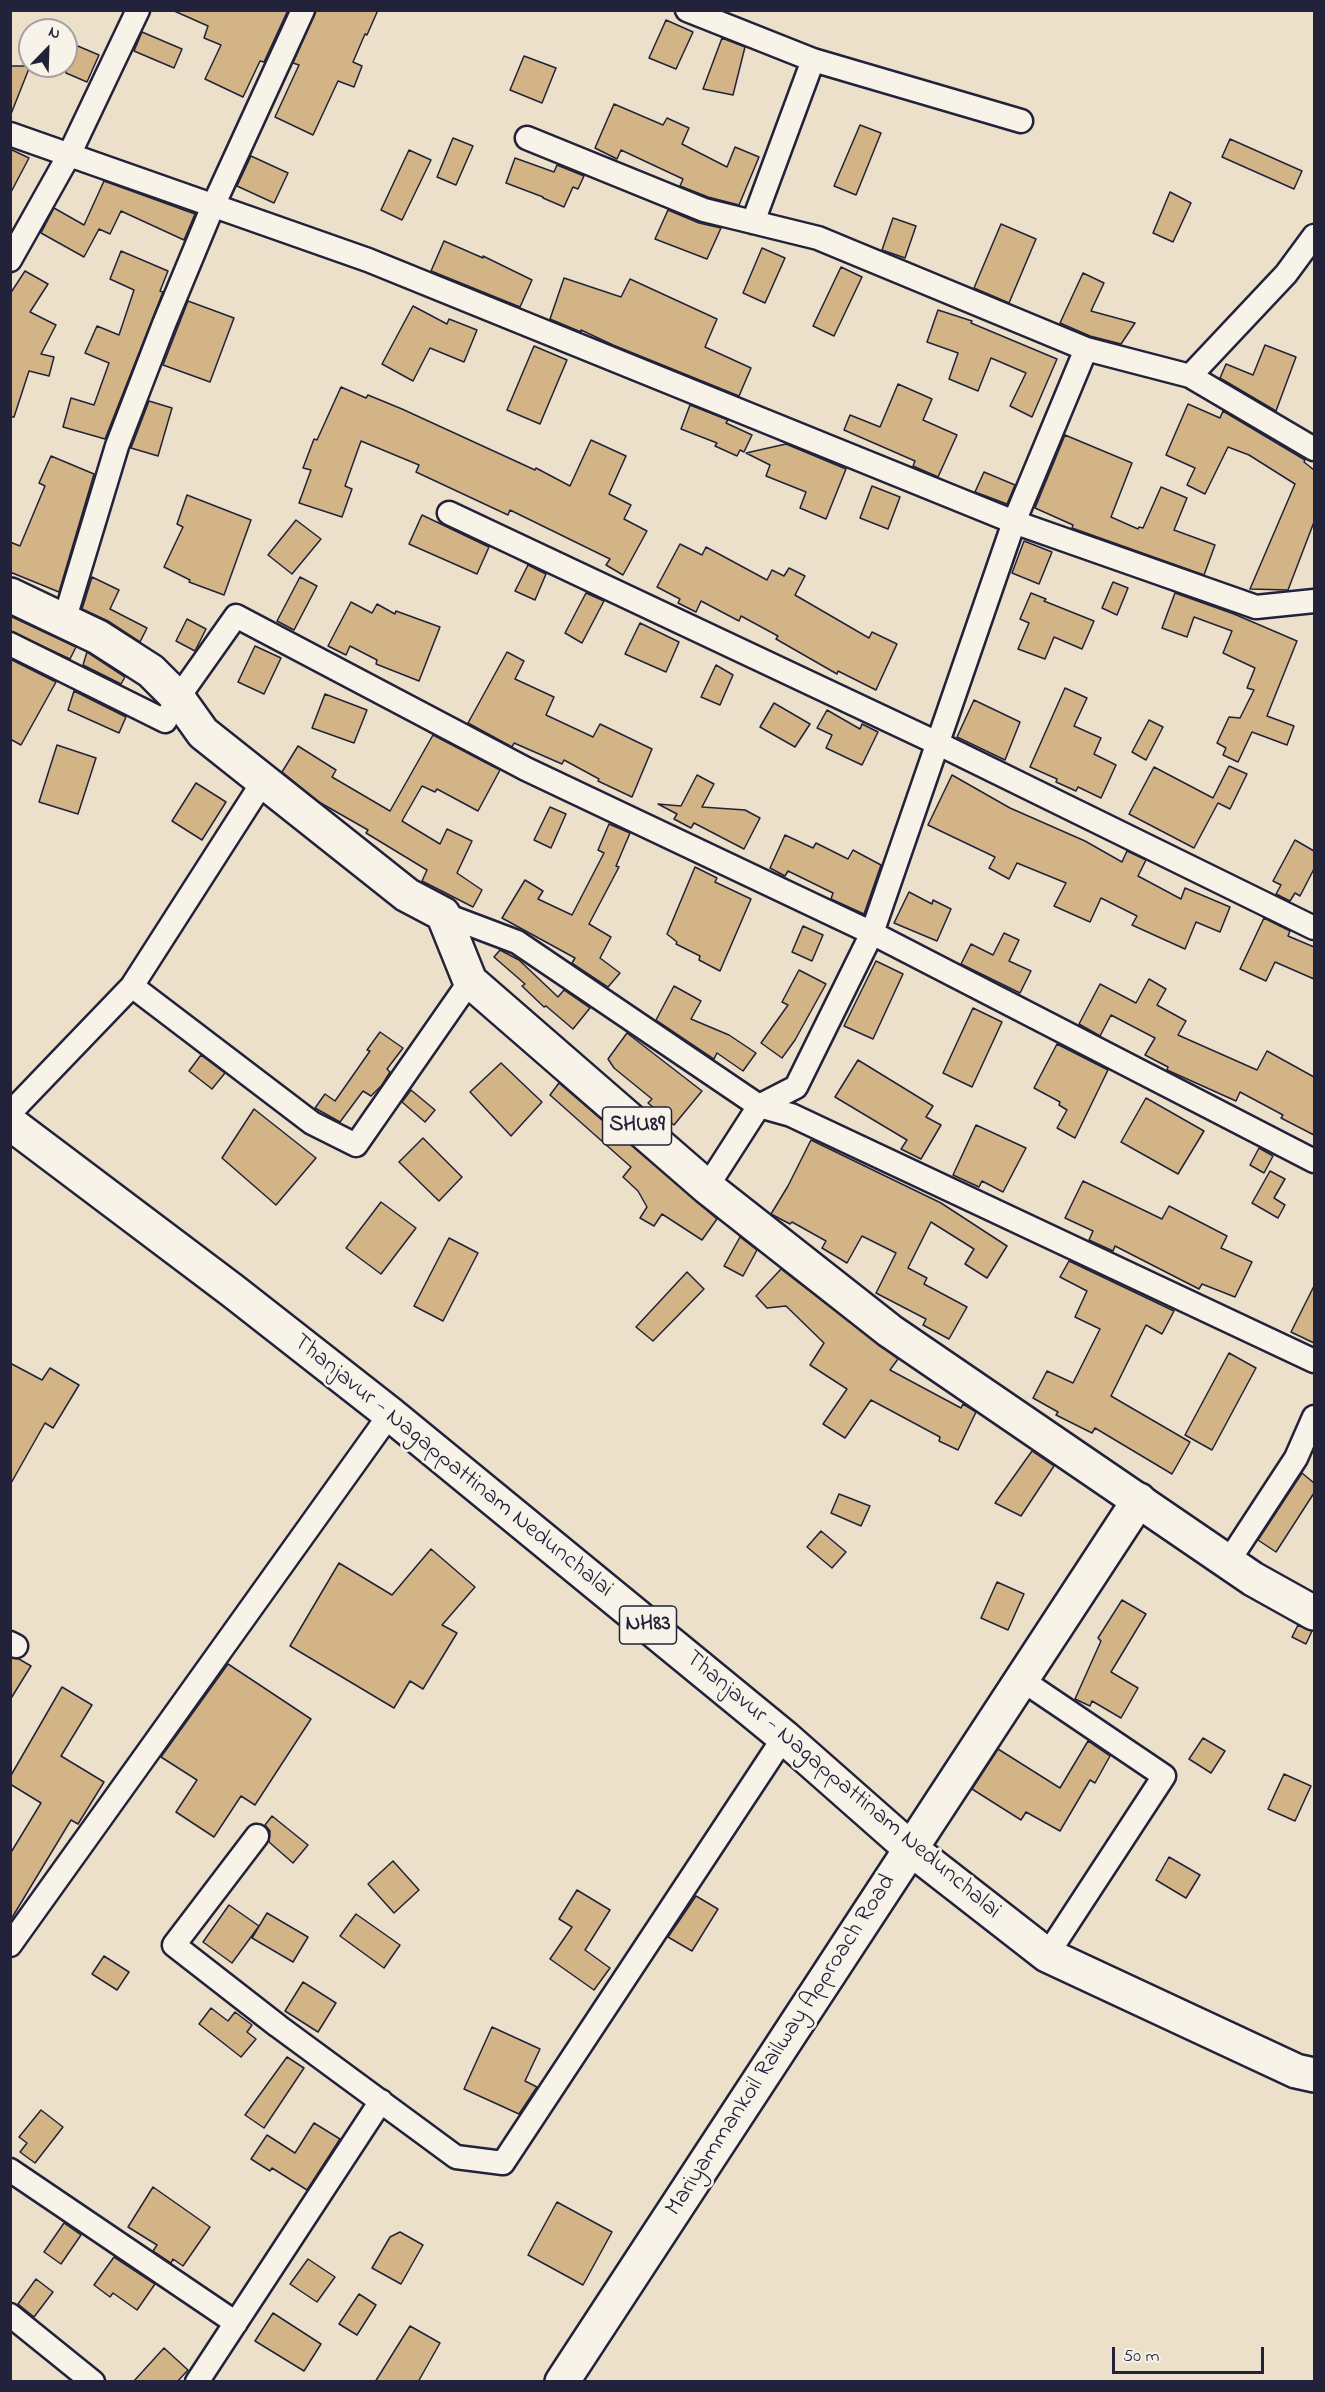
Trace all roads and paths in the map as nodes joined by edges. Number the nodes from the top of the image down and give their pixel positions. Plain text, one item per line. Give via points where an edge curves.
1 (138, 10) edge
2 (303, 10) edge
3 (687, 10) edge
4 (813, 60) junction
5 (1021, 121) dead end
6 (10, 134) edge
7 (526, 138) dead end
8 (69, 154) junction
9 (213, 206) junction
10 (753, 222) junction
11 (1314, 236) edge
12 (10, 260) edge
13 (1086, 349) junction
14 (1190, 376) junction
15 (1314, 449) edge
16 (449, 513) dead end
17 (1014, 522) junction
18 (10, 595) edge
19 (1314, 601) edge
20 (64, 621) junction
21 (10, 644) edge
22 (178, 698) junction
23 (939, 744) junction
24 (264, 780) junction
25 (443, 914) junction
26 (1314, 928) edge
27 (872, 933) junction
28 (470, 981) junction
29 (132, 986) junction
30 (759, 1106) junction
31 (10, 1113) edge
32 (10, 1123) edge
33 (1314, 1161) edge
34 (707, 1187) junction
35 (1314, 1361) edge
36 (390, 1414) junction
37 (1314, 1417) edge
38 (1139, 1500) junction
39 (1228, 1562) junction
40 (1314, 1613) edge
41 (1022, 1680) junction
42 (784, 1737) junction
43 (257, 1836) dead end
44 (911, 1849) junction
45 (10, 1945) edge
46 (1047, 1955) junction
47 (1314, 2074) edge
48 (381, 2101) junction
49 (10, 2170) edge
50 (10, 2315) edge
51 (236, 2323) junction
52 (93, 2382) edge
53 (197, 2382) edge
54 (562, 2382) edge

1 - 8 street
2 - 9 street
3 - 4 street
4 - 5 street
4 - 10 street
6 - 8 street
7 - 10 street via 704,210
8 - 9 street
8 - 12 street
9 - 17 street via 368,260
9 - 20 street via 117,446
10 - 13 street via 818,238
11 - 14 street via 1286,274
13 - 14 street
13 - 17 street
14 - 15 street
16 - 23 street
17 - 19 street via 1256,607
17 - 23 street
18 - 20 main road
20 - 22 main road via 98,637 151,671
21 - 22 street via 165,721
22 - 24 main road via 203,733
22 - 27 street via 236,616 526,769
23 - 26 street
23 - 27 street
24 - 25 main road via 407,895
24 - 29 street
25 - 28 main road, SHU89
25 - 30 street via 517,942
27 - 30 street via 796,1086
27 - 33 street
28 - 29 street via 356,1145 312,1123
28 - 34 main road, SHU89
29 - 31 street
30 - 34 street
30 - 35 street via 791,1115
32 - 36 main road, Thanjavur - Nagappattinam Nedunchalai / NH83
34 - 38 main road, SHU89 via 890,1331
36 - 42 main road, Thanjavur - Nagappattinam Nedunchalai / NH83
36 - 45 street
37 - 39 street via 1296,1458
38 - 39 main road, SHU89
38 - 41 main road, Mariyammankoil Railway Approach Road
39 - 40 main road, SHU89
41 - 44 main road, Mariyammankoil Railway Approach Road
41 - 46 street via 1164,1776
42 - 44 main road, Thanjavur - Nagappattinam Nedunchalai / NH83
42 - 48 street via 504,2163 456,2157
43 - 48 street via 174,1945
44 - 46 main road, Thanjavur - Nagappattinam Nedunchalai / NH83
44 - 54 main road, Mariyammankoil Railway Approach Road
46 - 47 main road, Thanjavur - Nagappattinam Nedunchalai / NH83 via 1296,2071
48 - 51 street
49 - 51 street
50 - 52 street
51 - 53 street

